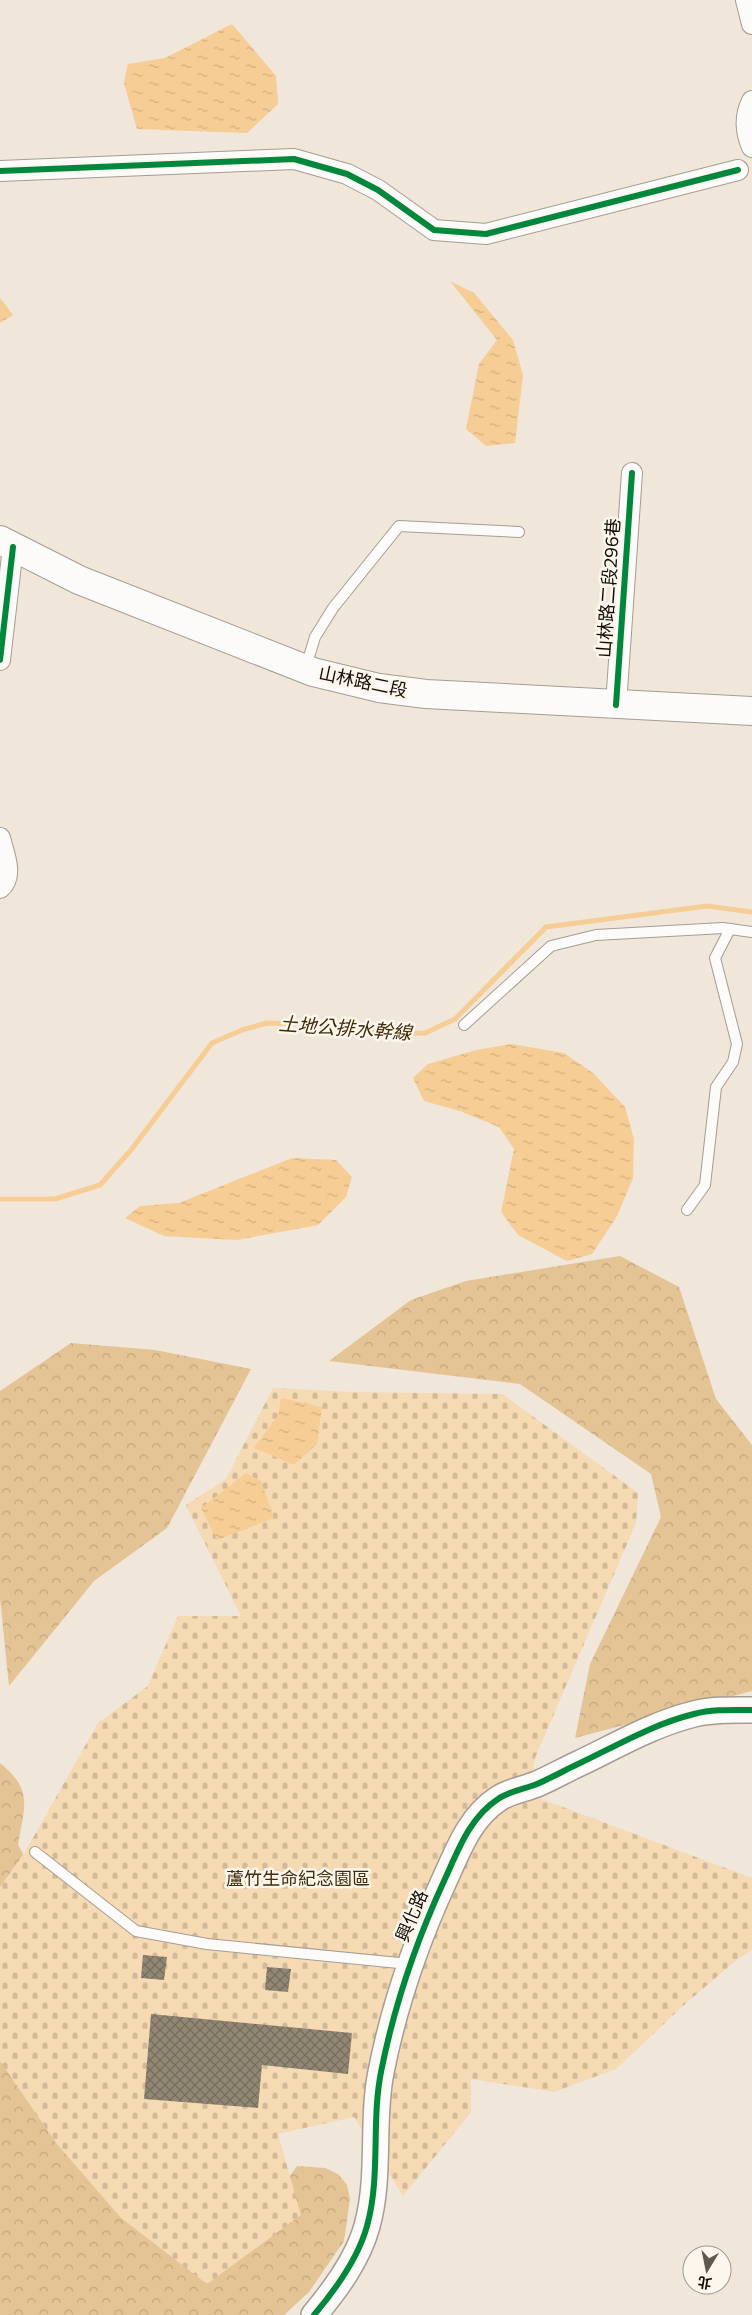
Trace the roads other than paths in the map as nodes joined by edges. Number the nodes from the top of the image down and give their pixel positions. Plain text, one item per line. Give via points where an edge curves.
1 (746, 0) edge
2 (752, 24) edge
3 (752, 101) edge
4 (752, 147) edge
5 (738, 170) dead end
6 (0, 171) edge
7 (632, 473) dead end
8 (519, 532) dead end
9 (6, 543) edge
10 (3, 611) edge
11 (0, 660) edge
12 (305, 668) junction
13 (616, 705) junction
14 (752, 711) edge
15 (0, 838) edge
16 (0, 888) edge
17 (730, 929) junction
18 (752, 932) edge
19 (464, 1025) dead end
20 (687, 1210) dead end
21 (752, 1710) edge
22 (35, 1852) dead end
23 (408, 1964) junction
24 (314, 2315) edge

1 - 2 street
3 - 4 street via 745,131
5 - 6 street via 486,234 434,230 378,190 347,174 294,159
7 - 13 street, 山林路二段296巷
8 - 12 lane via 399,526 333,608 315,636
9 - 10 street
9 - 12 main road, 山林路二段 via 96,587
10 - 11 street
12 - 13 main road, 山林路二段 via 346,681 426,694
13 - 14 main road, 山林路二段
15 - 16 street via 8,874 6,884
17 - 18 lane
17 - 19 lane via 596,935 551,946
17 - 20 lane via 715,958 737,1044 733,1062 716,1087 705,1186
21 - 23 street, 興化路 via 694,1714 670,1722 499,1798 466,1832
22 - 23 lane via 136,1931 207,1944
23 - 24 street, 興化路 via 380,2073 368,2225 343,2276

